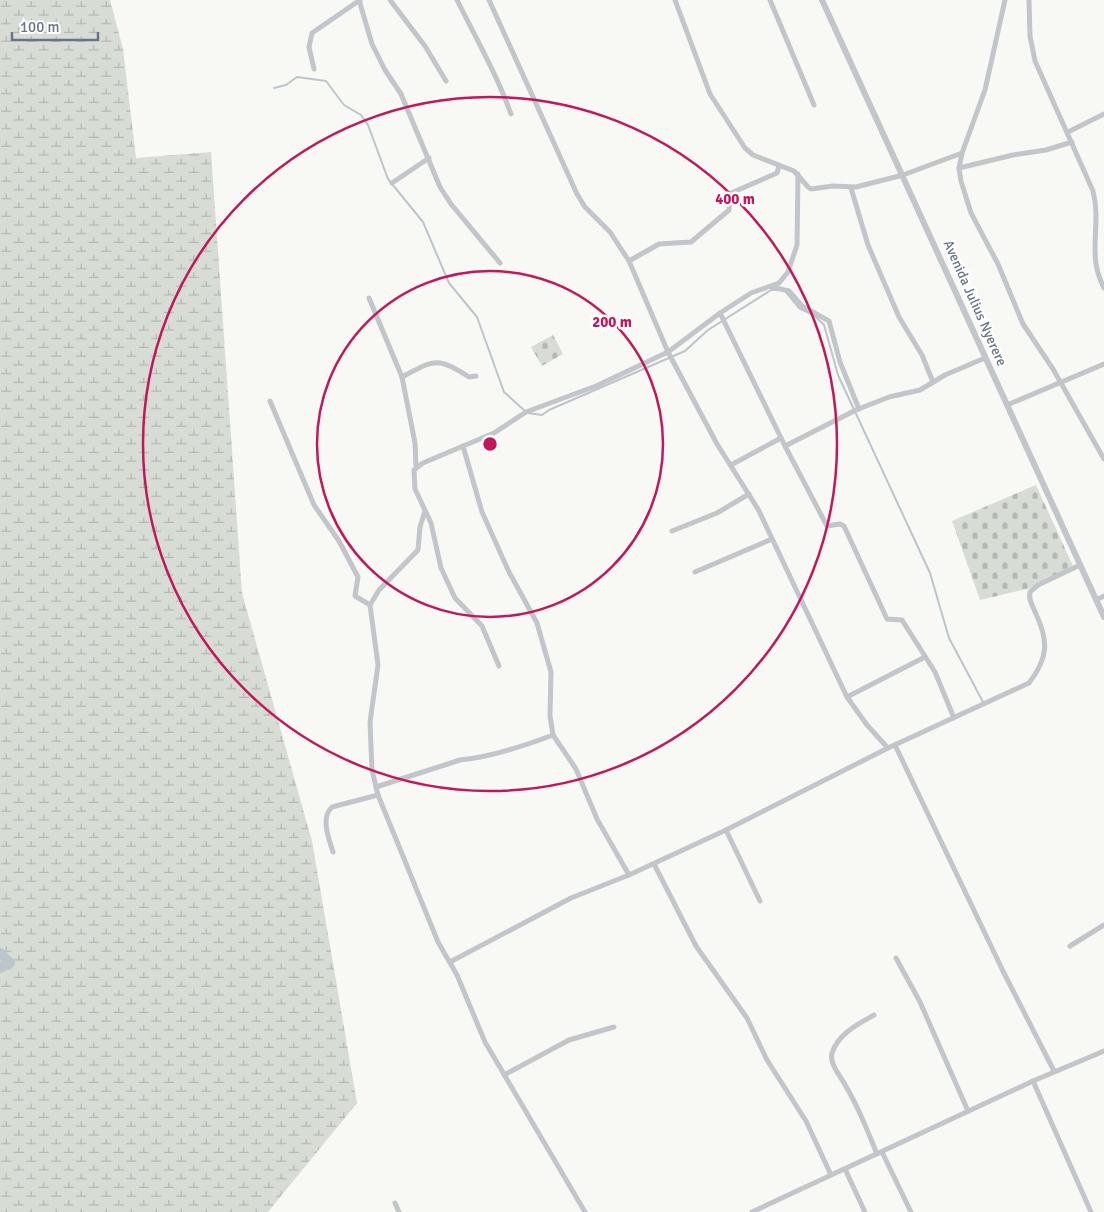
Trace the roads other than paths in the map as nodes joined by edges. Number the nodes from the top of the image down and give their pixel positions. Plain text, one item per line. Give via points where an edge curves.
1 (360, 0) edge
2 (390, 0) edge
3 (457, 0) edge
4 (489, 0) edge
5 (675, 0) edge
6 (770, 0) edge
7 (1005, 0) edge
8 (1029, 0) edge
9 (825, 1) edge
10 (348, 3) edge
11 (314, 69) dead end
12 (446, 81) dead end
13 (814, 105) dead end
14 (511, 114) dead end
15 (1104, 114) edge
16 (1068, 132) junction
17 (1072, 142) junction
18 (962, 153) junction
19 (429, 158) junction
20 (779, 166) junction
21 (959, 168) junction
22 (798, 174) junction
23 (903, 174) junction
24 (392, 183) dead end
25 (850, 188) junction
26 (629, 261) junction
27 (500, 263) dead end
28 (764, 287) junction
29 (1104, 288) edge
30 (369, 298) dead end
31 (720, 313) junction
32 (668, 352) junction
33 (985, 358) junction
34 (1104, 364) edge
35 (476, 376) dead end
36 (402, 377) junction
37 (933, 382) junction
38 (1060, 382) junction
39 (270, 401) dead end
40 (1007, 405) junction
41 (859, 409) junction
42 (781, 438) junction
43 (463, 446) junction
44 (785, 446) junction
45 (1104, 458) edge
46 (731, 466) junction
47 (416, 467) junction
48 (749, 494) junction
49 (425, 511) junction
50 (672, 532) dead end
51 (772, 539) junction
52 (1080, 565) junction
53 (695, 572) dead end
54 (1104, 596) edge
55 (1096, 600) junction
56 (370, 605) junction
57 (1104, 617) edge
58 (925, 657) junction
59 (499, 666) dead end
60 (848, 697) junction
61 (954, 718) junction
62 (553, 735) junction
63 (895, 745) junction
64 (888, 748) junction
65 (376, 787) junction
66 (378, 795) junction
67 (726, 830) junction
68 (333, 852) dead end
69 (654, 864) junction
70 (629, 875) junction
71 (760, 901) dead end
72 (1104, 925) edge
73 (1070, 946) dead end
74 (896, 958) dead end
75 (450, 962) junction
76 (874, 1015) dead end
77 (614, 1027) dead end
78 (1104, 1051) edge
79 (1054, 1071) junction
80 (504, 1075) junction
81 (1032, 1081) junction
82 (968, 1112) junction
83 (880, 1153) junction
84 (845, 1169) junction
85 (831, 1175) junction
86 (395, 1203) dead end
87 (399, 1212) edge
88 (585, 1212) edge
89 (752, 1212) edge
90 (865, 1212) edge
91 (911, 1212) edge
92 (1091, 1212) edge

1 - 10 street
1 - 19 street via 372,44 400,94
2 - 12 street
3 - 14 street via 500,84
4 - 26 street via 577,194 585,208 610,232
5 - 20 street via 714,101 748,151
6 - 13 street
7 - 18 street via 985,90
8 - 16 street via 1030,36 1035,61
9 - 23 street, Avenida Julius Nyerere
10 - 11 street via 310,36
15 - 16 street
16 - 17 street
17 - 21 street
17 - 29 street via 1095,200 1094,263
18 - 21 street
18 - 23 street
19 - 24 street
19 - 27 street via 440,187 451,204
20 - 22 street
20 - 26 street via 777,172 731,193 729,210 691,242 659,244
21 - 38 street via 960,182 971,212 998,264 1023,324
22 - 25 street via 811,189
22 - 28 street via 797,245 788,272 779,283
23 - 25 street
23 - 33 street, Avenida Julius Nyerere
25 - 37 street via 868,246 899,317 922,355
26 - 32 street
28 - 31 street
28 - 41 street via 789,291 802,306 829,321 840,362
30 - 36 street
31 - 32 street
31 - 42 street
32 - 43 street via 596,386 526,412 502,428
32 - 46 street
33 - 37 street
33 - 40 street, Avenida Julius Nyerere
34 - 38 street
35 - 36 street via 470,377 456,367 433,362
36 - 47 street via 415,443
37 - 41 street via 920,390 889,397
38 - 40 street
38 - 45 street
39 - 56 street via 314,505 339,541 358,577 355,596
40 - 52 street, Avenida Julius Nyerere
41 - 44 street
42 - 44 street
42 - 46 street
43 - 47 street
43 - 62 street via 482,512 508,572 537,623 551,672
44 - 58 street via 827,526 844,526 887,619 902,620
46 - 48 street
47 - 49 street via 414,484
48 - 50 street via 717,513
48 - 51 street
49 - 56 street via 418,550 379,590
49 - 59 street via 431,523 441,568 455,598 482,626
51 - 53 street
51 - 60 street
52 - 55 street, Avenida Julius Nyerere
52 - 61 street via 1030,592 1030,602 1044,633 1045,652 1041,665 1028,683
54 - 55 street
55 - 57 street, Avenida Julius Nyerere
56 - 65 street via 378,665 370,722
58 - 60 street
58 - 61 street via 935,672
60 - 64 street via 867,726
61 - 63 street
62 - 65 street via 526,746 460,760
62 - 70 street via 576,769 597,819
63 - 64 street
63 - 79 street
64 - 67 street
65 - 66 street
66 - 68 street via 332,807 328,811 325,817
66 - 75 street via 438,942
67 - 69 street
67 - 71 street
69 - 70 street
69 - 85 street via 696,946 747,1018 767,1060 806,1121
70 - 75 street via 571,898
72 - 73 street
74 - 82 street via 920,1002
75 - 80 street via 485,1042
76 - 83 street via 846,1033 831,1059
77 - 80 street via 569,1040
78 - 79 street
79 - 81 street
80 - 88 street
81 - 82 street
81 - 92 street
82 - 83 street
83 - 84 street
83 - 91 street
84 - 85 street
84 - 90 street
85 - 89 street
86 - 87 street

